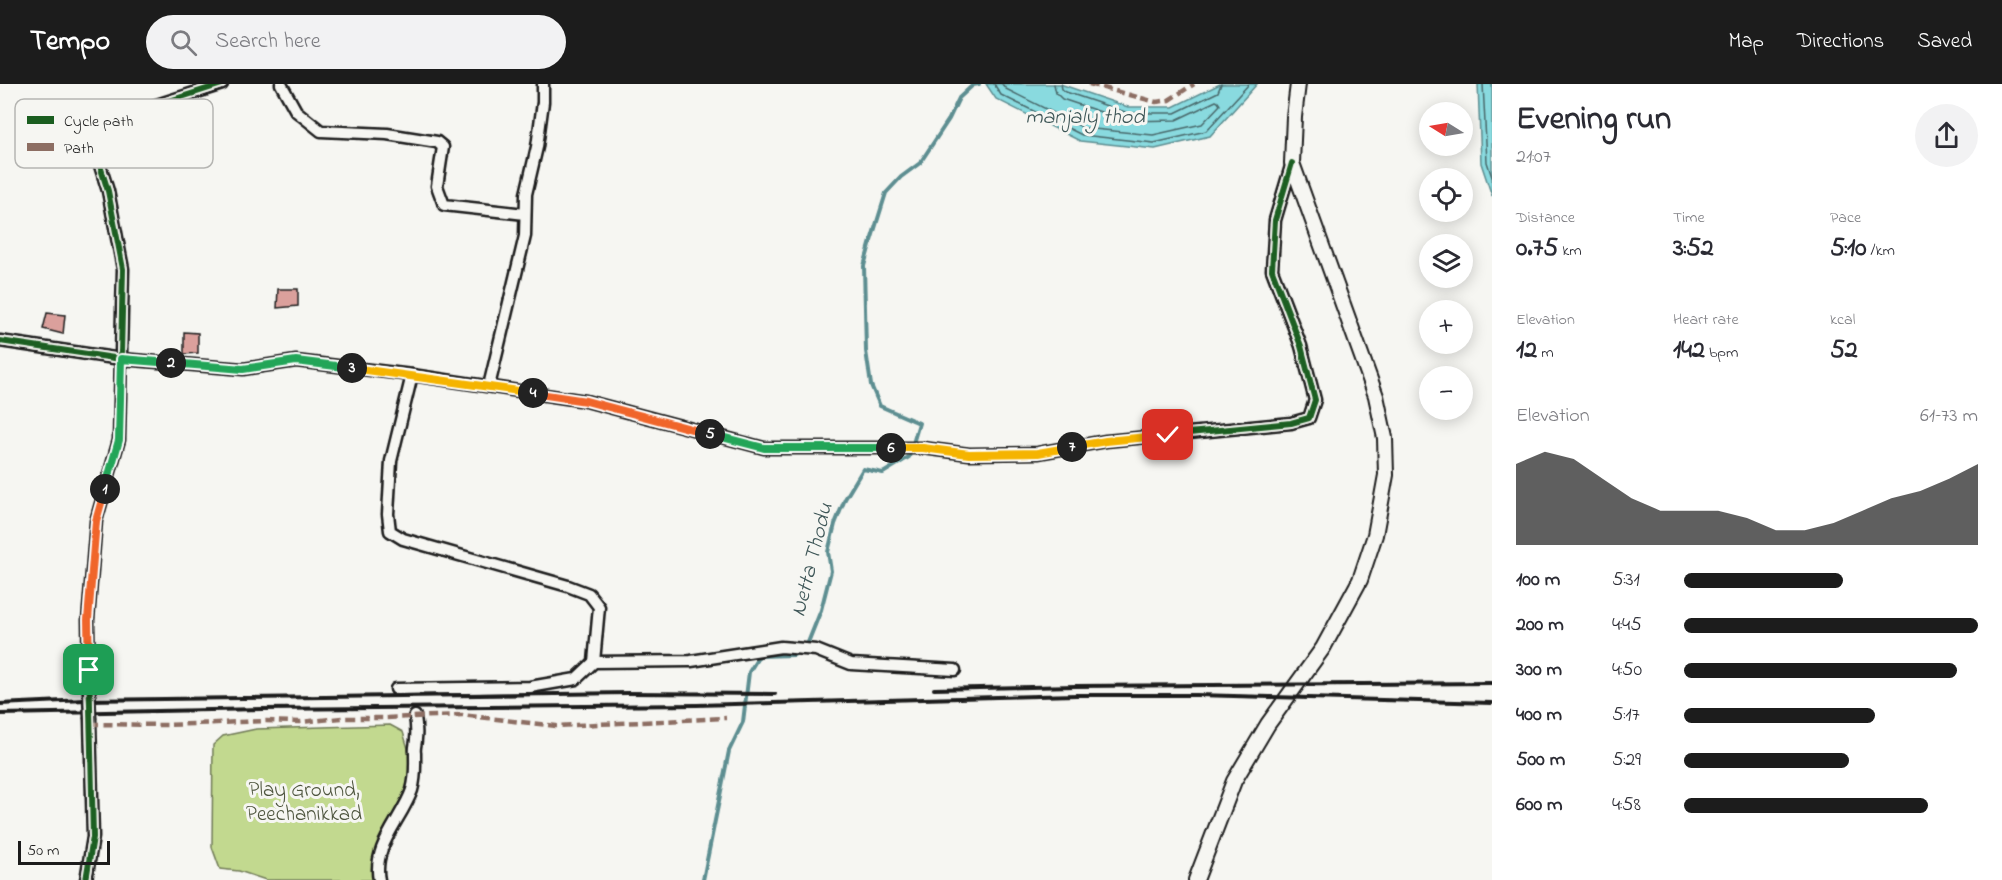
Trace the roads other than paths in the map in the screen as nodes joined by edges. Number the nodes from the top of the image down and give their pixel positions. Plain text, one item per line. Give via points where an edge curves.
1 (222, 84) edge
2 (281, 84) edge
3 (543, 84) edge
4 (1298, 84) edge
5 (175, 99) edge
6 (1292, 163) junction
7 (101, 168) edge
8 (525, 214) junction
9 (0, 341) edge
10 (121, 359) junction
11 (412, 375) junction
12 (489, 386) junction
13 (594, 662) junction
14 (955, 669) dead end
15 (396, 689) dead end
16 (416, 716) dead end
17 (86, 880) edge
18 (379, 880) edge
19 (1196, 880) edge

1 - 5 street
2 - 8 street via 296,111 321,131 387,134 437,142 443,147 437,186 444,205
3 - 8 street
4 - 6 main road
6 - 12 street via 1275,220 1272,270 1301,346 1315,400 1309,418 1291,423 1106,441 1038,453 764,448 586,401
6 - 19 main road via 1376,396 1385,438 1386,475 1375,535 1360,579 1323,648 1268,724 1234,781
7 - 10 street via 123,269
8 - 12 street via 525,236
9 - 10 street
10 - 11 street via 243,369 296,361
10 - 17 street, bridge via 119,440 96,521 88,620 93,837
11 - 12 street
11 - 13 street via 391,461 390,531 403,539 589,594 599,607
13 - 14 street via 691,661 781,647 816,650 851,664
13 - 15 street via 576,679 530,687
16 - 18 street via 413,787 388,834

